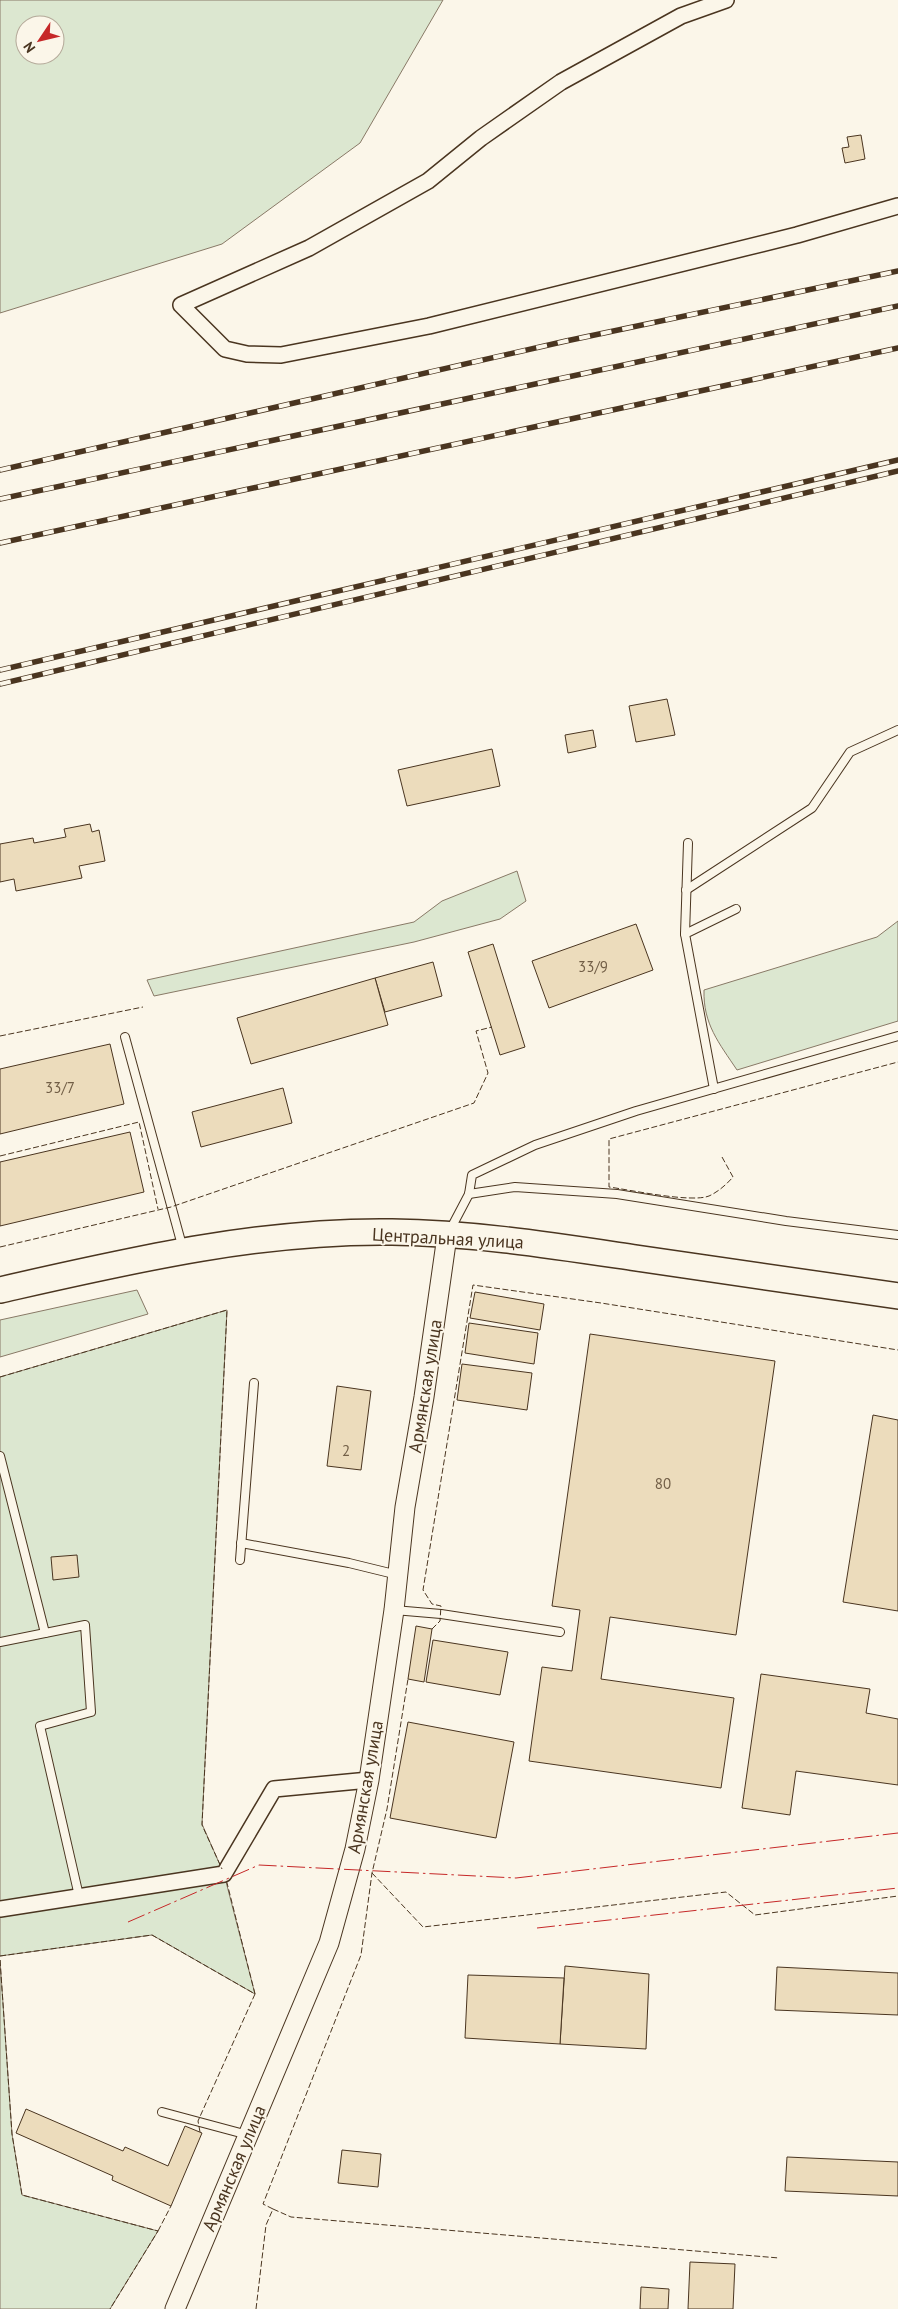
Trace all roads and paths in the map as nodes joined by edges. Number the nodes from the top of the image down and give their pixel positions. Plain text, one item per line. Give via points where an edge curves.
1 (726, 0) edge
2 (898, 206) edge
3 (898, 730) edge
4 (688, 843) dead end
5 (686, 890) junction
6 (736, 909) dead end
7 (685, 934) junction
8 (898, 1036) edge
9 (126, 1037) dead end
10 (714, 1089) junction
11 (469, 1194) junction
12 (898, 1235) edge
13 (448, 1236) junction
14 (183, 1251) junction
15 (0, 1290) edge
16 (898, 1296) edge
17 (254, 1383) dead end
18 (0, 1456) edge
19 (241, 1543) junction
20 (240, 1560) dead end
21 (398, 1575) junction
22 (394, 1610) junction
23 (560, 1632) dead end
24 (45, 1633) junction
25 (0, 1642) edge
26 (369, 1780) junction
27 (79, 1896) junction
28 (0, 1908) edge
29 (162, 2112) dead end
30 (248, 2135) junction
31 (175, 2309) edge

1 - 2 street via 681,16 560,82 428,180 309,248 181,305 225,348 247,354 281,354 429,326 797,235
3 - 5 lane via 850,752 812,808
4 - 5 lane
5 - 7 lane
6 - 7 lane
7 - 10 lane
8 - 10 lane
9 - 14 lane
10 - 11 lane via 535,1145 472,1174
11 - 12 lane via 515,1187 618,1194
11 - 13 lane
13 - 14 main road, Центральная улица via 391,1232 319,1234 234,1242
13 - 16 main road, Центральная улица via 526,1241
13 - 21 street, Армянская улица via 405,1507
14 - 15 main road, Центральная улица
17 - 19 lane
18 - 24 lane
19 - 20 lane
19 - 21 lane
21 - 22 street, Армянская улица
22 - 23 lane
22 - 26 street, Армянская улица
24 - 25 lane
24 - 27 lane via 85,1625 91,1712 40,1726
26 - 27 street via 274,1789 224,1874
26 - 30 street, Армянская улица via 355,1849 329,1943
27 - 28 street
29 - 30 lane
30 - 31 street, Армянская улица

